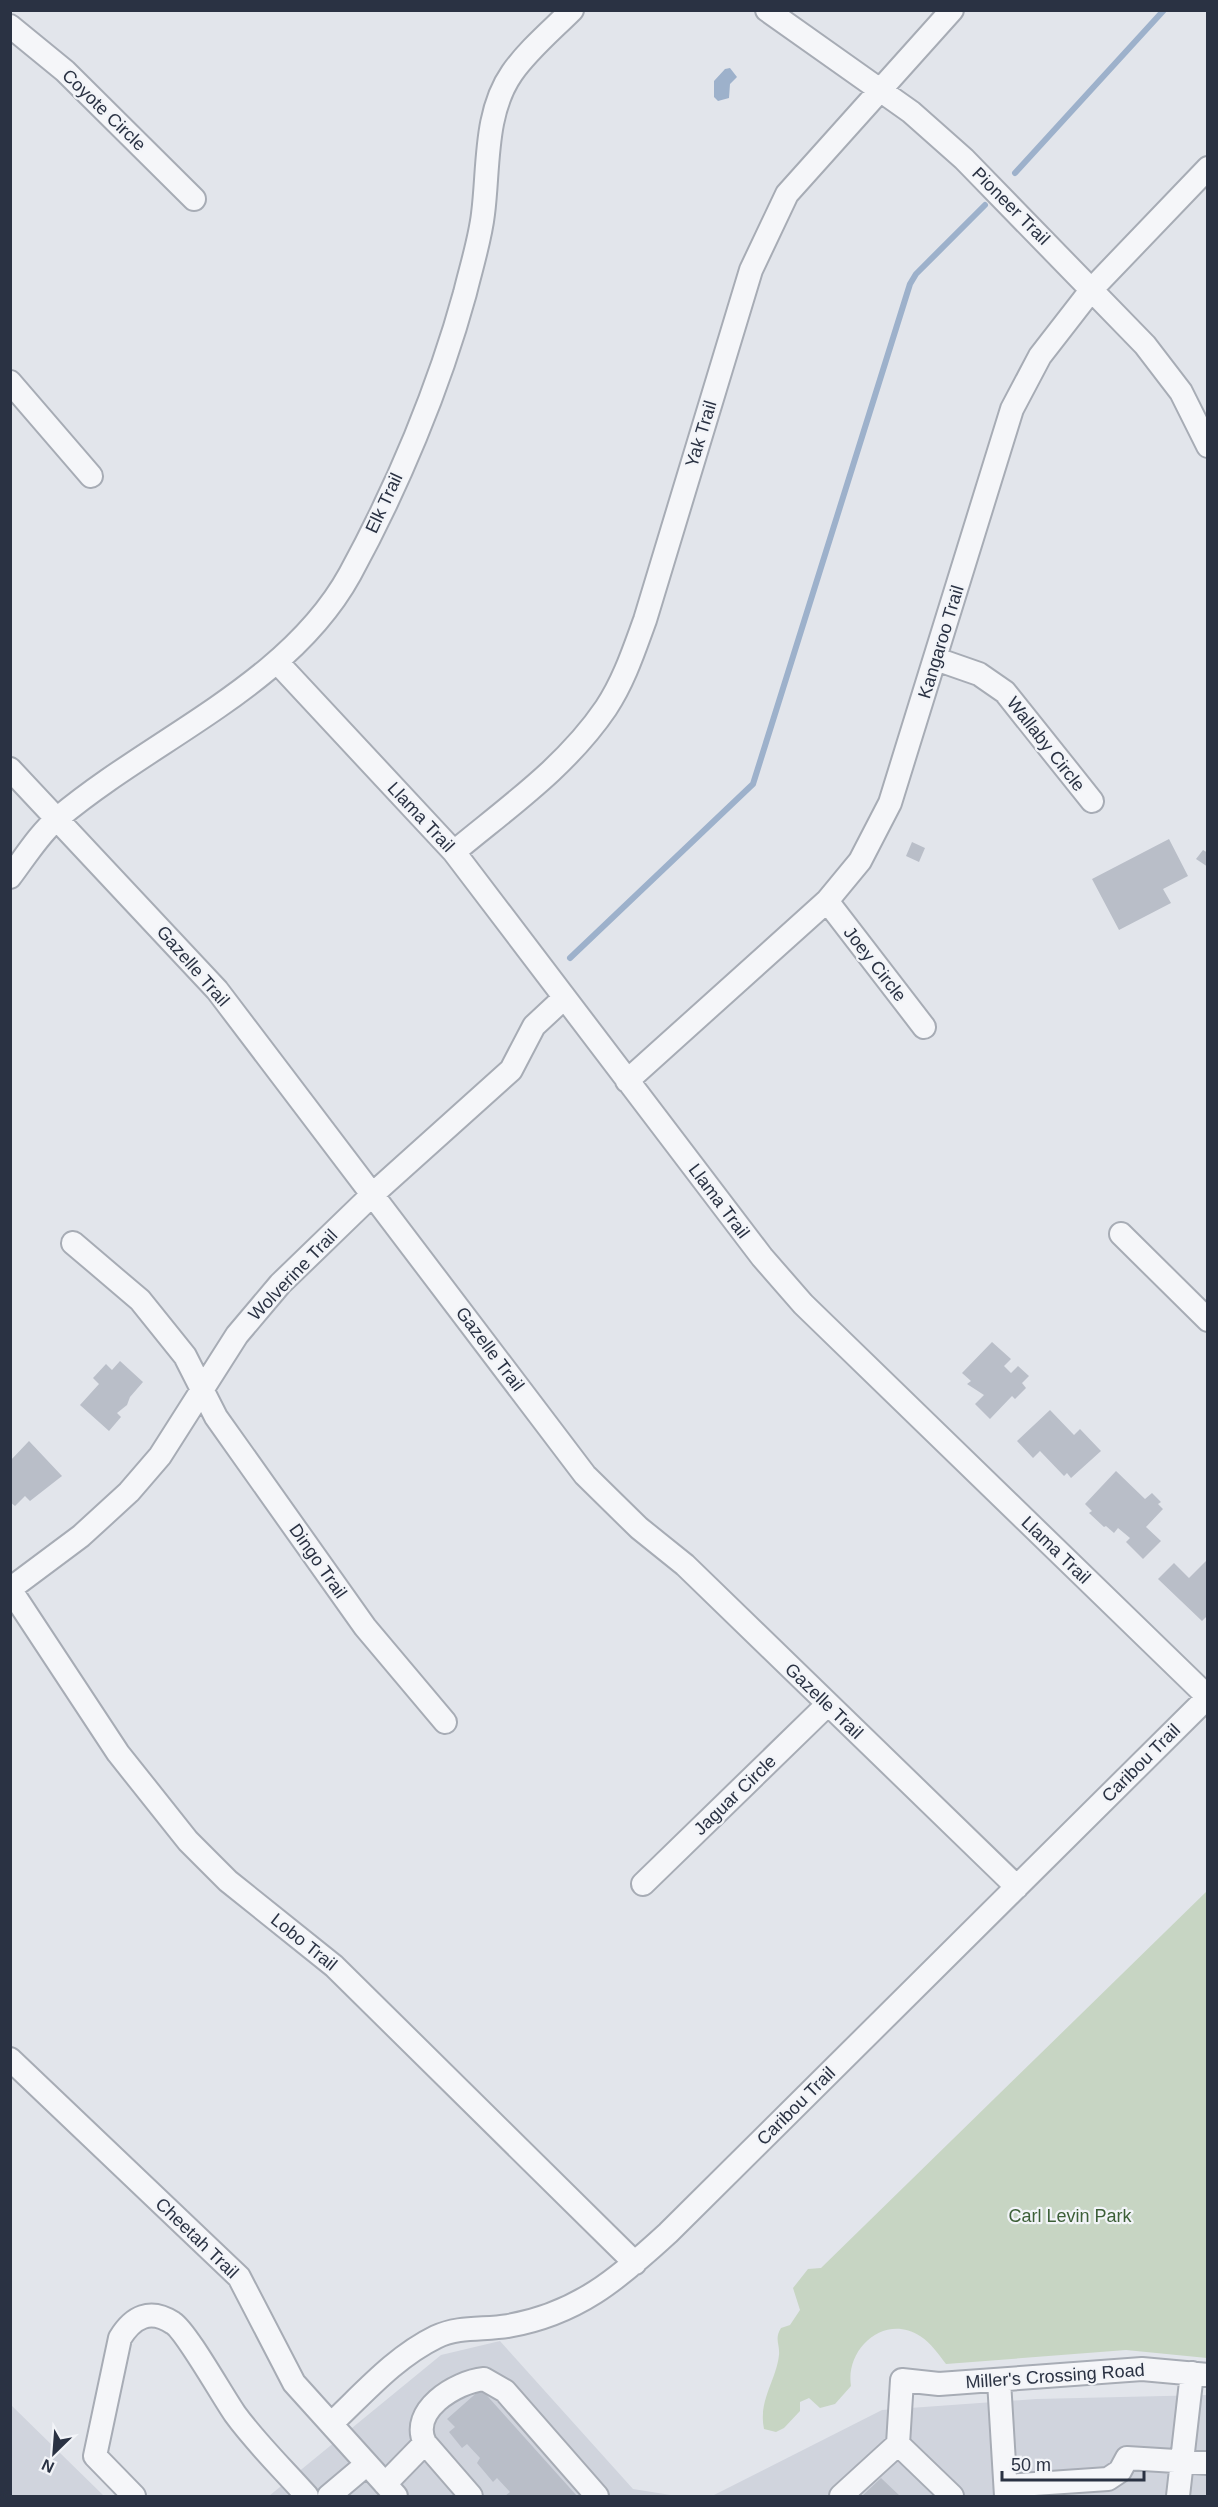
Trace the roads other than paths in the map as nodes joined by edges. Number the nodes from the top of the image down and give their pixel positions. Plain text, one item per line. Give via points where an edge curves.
1 (572, 10) edge
2 (767, 10) edge
3 (952, 10) edge
4 (10, 26) edge
5 (879, 89) junction
6 (1208, 168) edge
7 (194, 199) dead end
8 (1092, 289) junction
9 (10, 382) edge
10 (1208, 446) edge
11 (92, 476) dead end
12 (936, 659) junction
13 (277, 662) junction
14 (10, 769) edge
15 (1092, 801) dead end
16 (57, 819) junction
17 (454, 852) junction
18 (10, 877) edge
19 (827, 901) junction
20 (564, 998) junction
21 (924, 1027) dead end
22 (627, 1081) junction
23 (373, 1194) junction
24 (1121, 1234) dead end
25 (73, 1244) dead end
26 (1208, 1320) edge
27 (203, 1392) junction
28 (10, 1589) edge
29 (1208, 1697) edge
30 (827, 1705) junction
31 (444, 1722) dead end
32 (643, 1884) dead end
33 (1017, 1887) junction
34 (10, 2059) edge
35 (636, 2263) junction
36 (1200, 2374) edge
37 (999, 2380) junction
38 (331, 2424) junction
39 (424, 2443) junction
40 (898, 2444) junction
41 (1182, 2461) junction
42 (1208, 2463) edge
43 (367, 2464) junction
44 (391, 2490) edge
45 (1006, 2491) edge
46 (134, 2496) edge
47 (307, 2496) edge
48 (329, 2496) edge
49 (471, 2496) edge
50 (597, 2496) edge
51 (841, 2496) edge
52 (952, 2496) edge
53 (1178, 2496) edge

1 - 13 street, Elk Trail via 512,74 496,104 483,218 464,295 439,373 402,464 331,606
2 - 5 street, Pioneer Trail
3 - 5 street, Yak Trail
4 - 7 street, Coyote Circle via 65,71
5 - 8 street, Pioneer Trail via 964,159
5 - 17 street, Yak Trail via 787,194 751,270 645,620 630,663 607,707 550,774
6 - 8 street, Kangaroo Trail
8 - 10 street, Pioneer Trail via 1145,345 1181,392
8 - 12 street, Kangaroo Trail via 1040,356 1012,409
9 - 11 street
12 - 15 street, Wallaby Circle via 979,674 1005,692
12 - 19 street, Kangaroo Trail via 890,802 860,861
13 - 16 street, Elk Trail
13 - 17 street, Llama Trail
14 - 16 street, Gazelle Trail
16 - 18 street, Elk Trail
16 - 23 street, Gazelle Trail via 217,990
17 - 20 street, Llama Trail
19 - 21 street, Joey Circle
19 - 22 street, Kangaroo Trail
20 - 22 street, Llama Trail
20 - 23 street, Wolverine Trail via 534,1026 511,1070
22 - 29 street, Llama Trail via 762,1257 803,1304
23 - 27 street, Wolverine Trail via 280,1284 237,1335
23 - 30 street, Gazelle Trail via 585,1475 639,1528 685,1565
24 - 26 street
25 - 27 street, Dingo Trail via 140,1300 185,1356
27 - 28 street, Wolverine Trail via 129,1492 81,1536
27 - 31 street, Dingo Trail via 216,1417 365,1627
28 - 35 street, Lobo Trail via 118,1753 188,1841 228,1881 334,1966
29 - 33 street, Caribou Trail
30 - 32 street, Jaguar Circle
30 - 33 street, Gazelle Trail
33 - 35 street, Caribou Trail
34 - 38 street, Cheetah Trail via 239,2277 294,2383
35 - 38 street, Caribou Trail via 604,2289 547,2316 507,2326 461,2330 416,2348
36 - 37 street, Miller's Crossing Road via 1142,2369
36 - 41 street
37 - 40 street, Miller's Crossing Road via 939,2384 902,2380
37 - 45 street
38 - 43 street, Cheetah Trail
39 - 44 street
39 - 49 street
39 - 50 street via 420,2433 426,2414 453,2387 484,2379 505,2391
40 - 51 street
40 - 52 street
41 - 42 street
41 - 45 street via 1127,2458 1120,2471 1108,2480
41 - 53 street
43 - 44 street, Cheetah Trail
43 - 48 street
46 - 47 street via 95,2456 120,2338 130,2323 142,2316 156,2316 175,2324 236,2415

